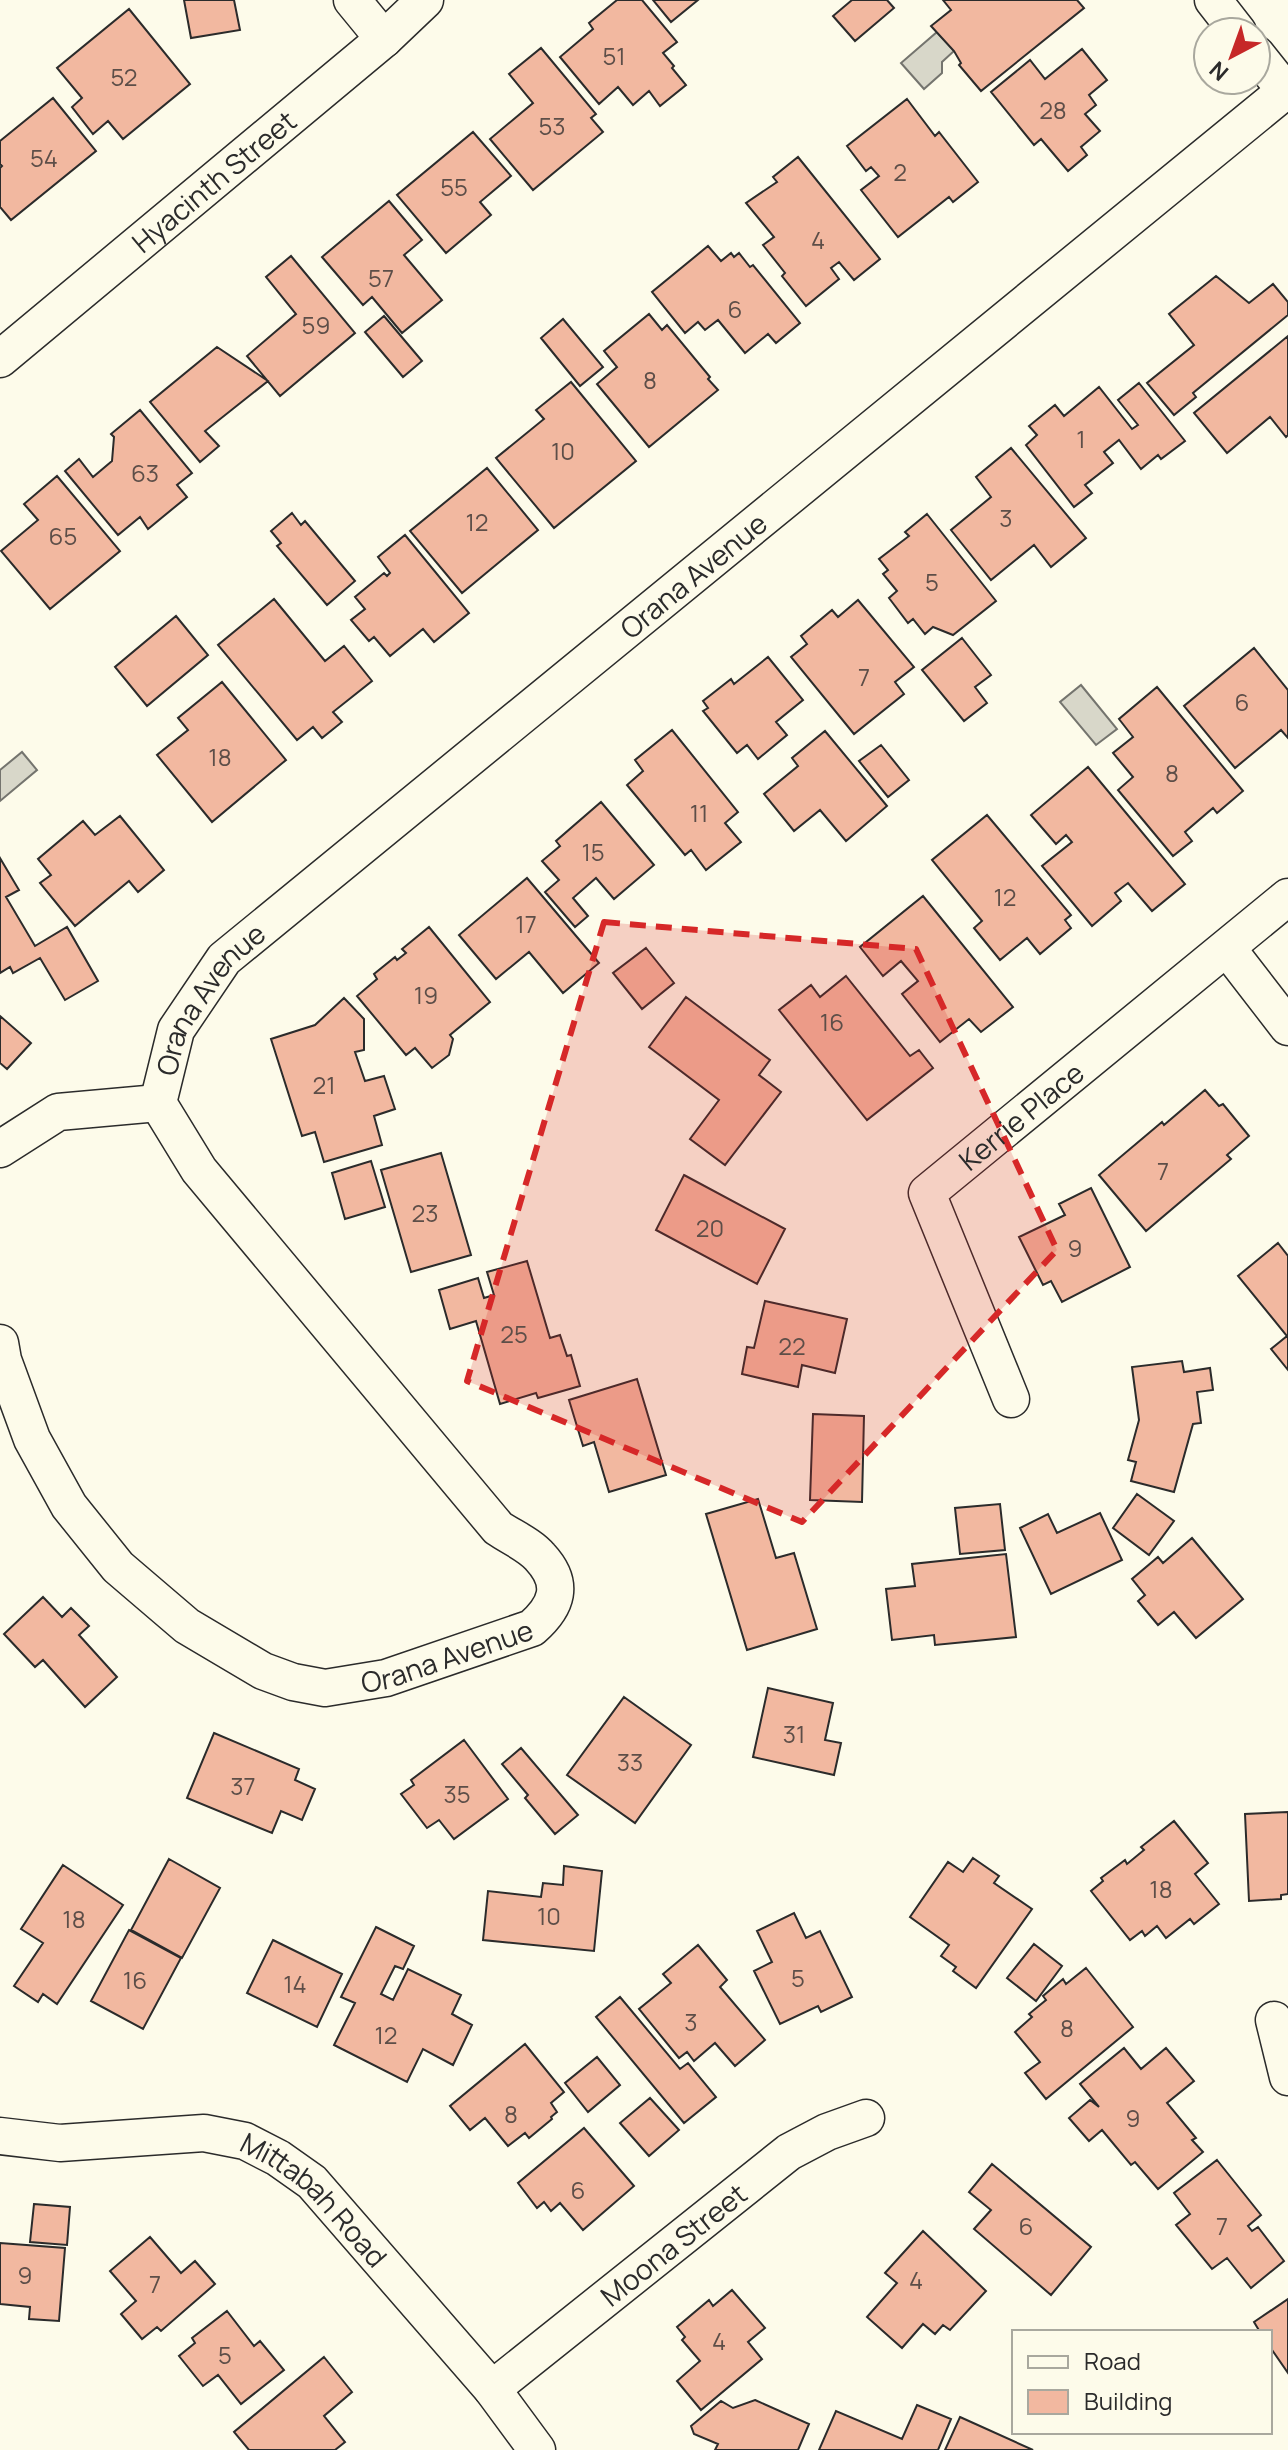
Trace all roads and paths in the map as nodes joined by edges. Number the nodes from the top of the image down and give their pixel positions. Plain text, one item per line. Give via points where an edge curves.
1 (352, 0) edge
2 (425, 0) edge
3 (1213, 0) edge
4 (1226, 16) edge
5 (384, 39) junction
6 (1272, 74) edge
7 (1287, 92) edge
8 (0, 359) edge
9 (1288, 897) edge
10 (1227, 948) junction
11 (1288, 1027) edge
12 (158, 1103) junction
13 (0, 1149) edge
14 (0, 1343) edge
15 (1011, 1399) dead end
16 (1274, 2020) dead end
17 (1288, 2077) edge
18 (866, 2118) dead end
19 (0, 2136) edge
20 (492, 2389) junction
21 (537, 2450) edge

1 - 5 street
2 - 5 street, Hyacinth Street
3 - 4 street
5 - 8 street, Hyacinth Street
6 - 7 street
7 - 12 street, Orana Avenue via 224,959 176,1030
9 - 10 street, Kerrie Place
10 - 11 street
10 - 15 street, Kerrie Place via 927,1193
12 - 13 street, Orana Avenue via 58,1112
12 - 14 street, Orana Avenue via 199,1170 498,1528 540,1556 555,1582 555,1602 546,1616 532,1628 386,1678 325,1688 273,1675 187,1626 118,1567 69,1506 32,1439
16 - 17 street
18 - 20 street, Moona Street via 789,2152
19 - 20 street, Mittabah Road via 60,2143 204,2133 245,2141 312,2182
20 - 21 street, Mittabah Road

